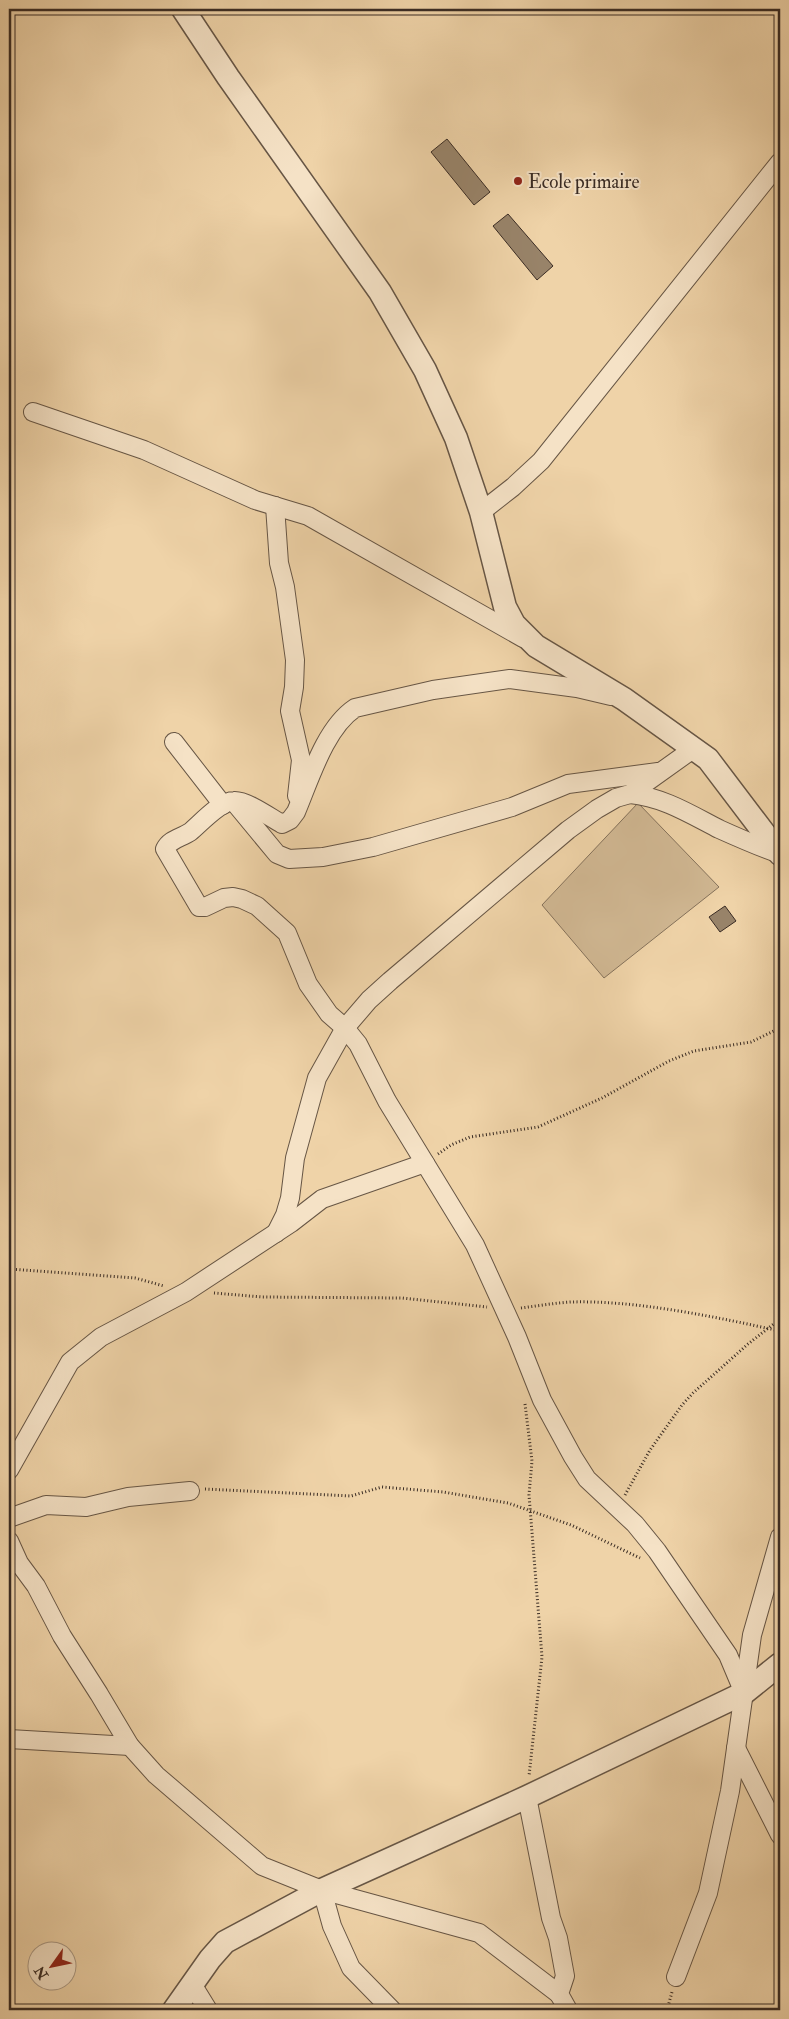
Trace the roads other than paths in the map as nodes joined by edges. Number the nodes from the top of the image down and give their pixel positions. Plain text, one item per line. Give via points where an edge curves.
1 (183, 9) edge
2 (780, 162) edge
3 (33, 412) dead end
4 (275, 506) junction
5 (482, 512) junction
6 (536, 646) junction
7 (624, 699) junction
8 (174, 742) dead end
9 (693, 749) junction
10 (661, 772) junction
11 (630, 794) junction
12 (228, 803) junction
13 (296, 812) junction
14 (780, 854) edge
15 (345, 1028) junction
16 (425, 1163) junction
17 (276, 1233) junction
18 (9, 1470) edge
19 (190, 1492) road end
20 (9, 1518) edge
21 (780, 1537) edge
22 (9, 1541) edge
23 (780, 1664) edge
24 (744, 1693) junction
25 (9, 1739) edge
26 (130, 1746) junction
27 (736, 1748) junction
28 (527, 1797) junction
29 (780, 1835) edge
30 (322, 1890) junction
31 (676, 1977) dead end
32 (192, 1984) junction
33 (564, 2005) edge
34 (174, 2010) edge
35 (208, 2010) edge
36 (392, 2010) edge

1 - 5 street via 380,292 425,370 456,438
2 - 5 street via 541,461
3 - 4 street via 144,450
4 - 6 street via 308,516
4 - 13 street via 279,563 295,660 290,711 301,760
5 - 6 street via 505,607 514,624
6 - 7 street
7 - 9 street
7 - 13 street via 577,688 510,679 433,690 355,708 337,724
8 - 12 street
9 - 10 street
9 - 14 street via 708,759
10 - 11 street
10 - 12 street via 568,784 512,807 323,858 288,858 277,854
11 - 14 street via 667,802 738,838
11 - 15 street via 597,809 568,830 390,981
12 - 13 street via 242,803 282,824
12 - 15 street via 188,833 172,840 165,849 199,907 205,908 233,897 257,906 277,922 287,933 308,984 329,1014
15 - 16 street via 358,1044 387,1101
15 - 17 street via 318,1078 296,1158 285,1215
16 - 17 street via 322,1198
16 - 24 street via 474,1245 542,1400 573,1457 587,1478 643,1532 728,1655
17 - 18 street via 186,1292 101,1337 70,1362
19 - 20 street via 128,1497 86,1507 46,1505
21 - 24 street via 752,1635
22 - 26 street via 62,1636
23 - 24 street
24 - 27 street
24 - 28 street
25 - 26 street
26 - 30 street via 156,1775 262,1866
27 - 29 street
27 - 31 street via 708,1893
28 - 30 street
28 - 33 street via 565,1976
30 - 32 street via 225,1942
30 - 33 street via 479,1933
30 - 36 street via 332,1926 350,1968
32 - 34 street
32 - 35 street

